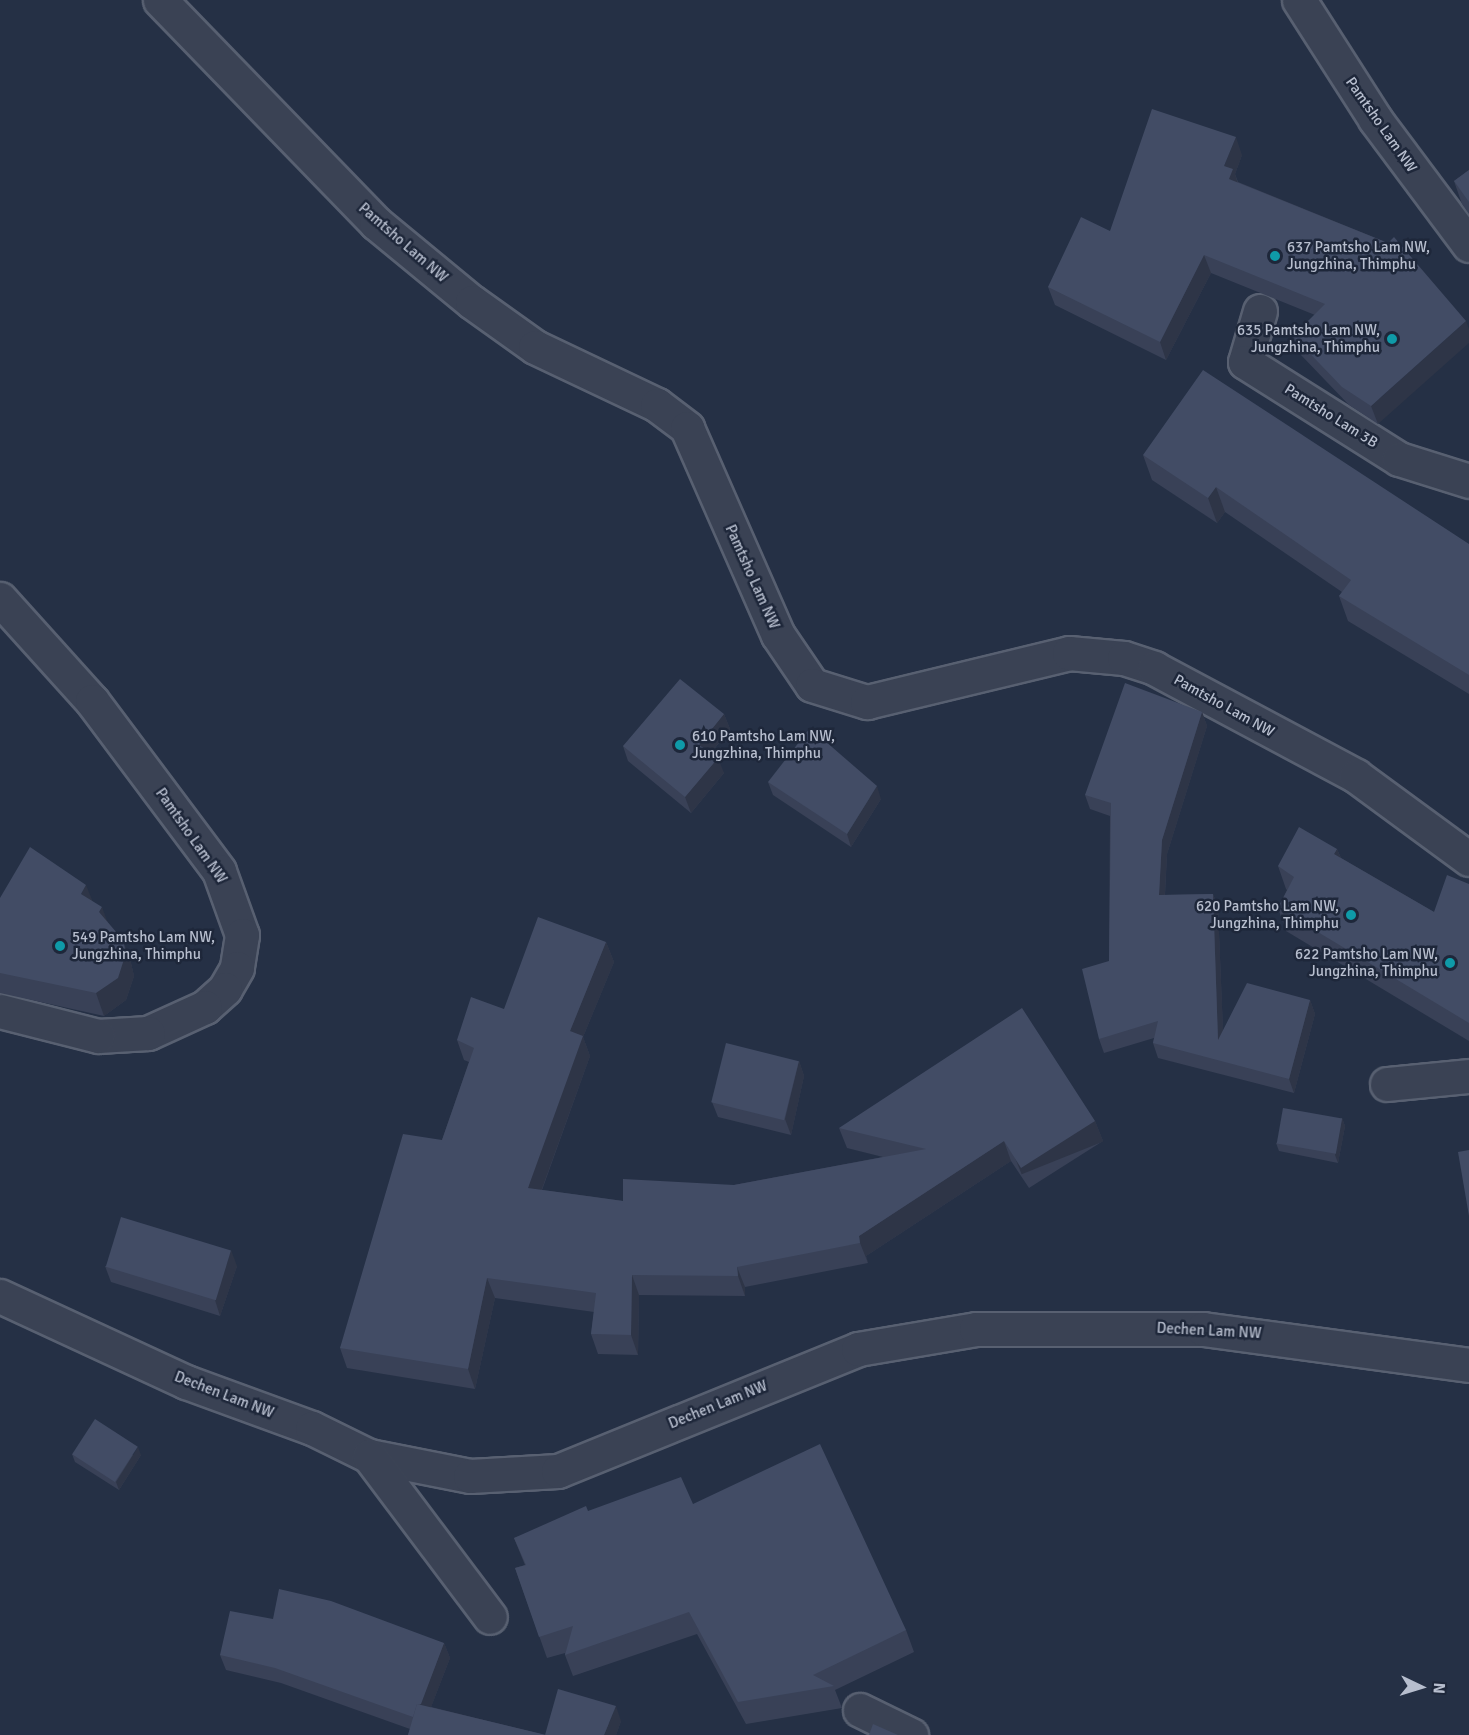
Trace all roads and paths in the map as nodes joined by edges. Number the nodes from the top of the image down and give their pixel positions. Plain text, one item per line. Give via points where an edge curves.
1 (160, 0) edge
2 (1299, 0) edge
3 (1469, 245) edge
4 (1260, 311) dead end
5 (1469, 481) edge
6 (0, 600) edge
7 (1469, 860) edge
8 (0, 1011) edge
9 (1469, 1076) edge
10 (1387, 1084) dead end
11 (0, 1296) edge
12 (1469, 1365) edge
13 (369, 1456) junction
14 (490, 1617) dead end
15 (860, 1710) dead end
16 (911, 1735) edge

1 - 7 street, Pamtsho Lam NW via 376,224 535,348 657,405 687,428 778,635 812,685 867,702 1070,653 1124,658 1154,668 1356,776
2 - 3 street, Pamtsho Lam NW via 1376,119
4 - 5 street, Pamtsho Lam 3B via 1245,362 1399,459
6 - 8 street, Pamtsho Lam NW via 92,701 219,871 242,935 237,968 225,989 205,1007 148,1033 98,1036
9 - 10 street
11 - 13 street, Dechen Lam NW via 186,1382 312,1428
12 - 13 street, Dechen Lam NW via 1203,1329 976,1329 858,1349 558,1471 470,1476
13 - 14 street
15 - 16 street

